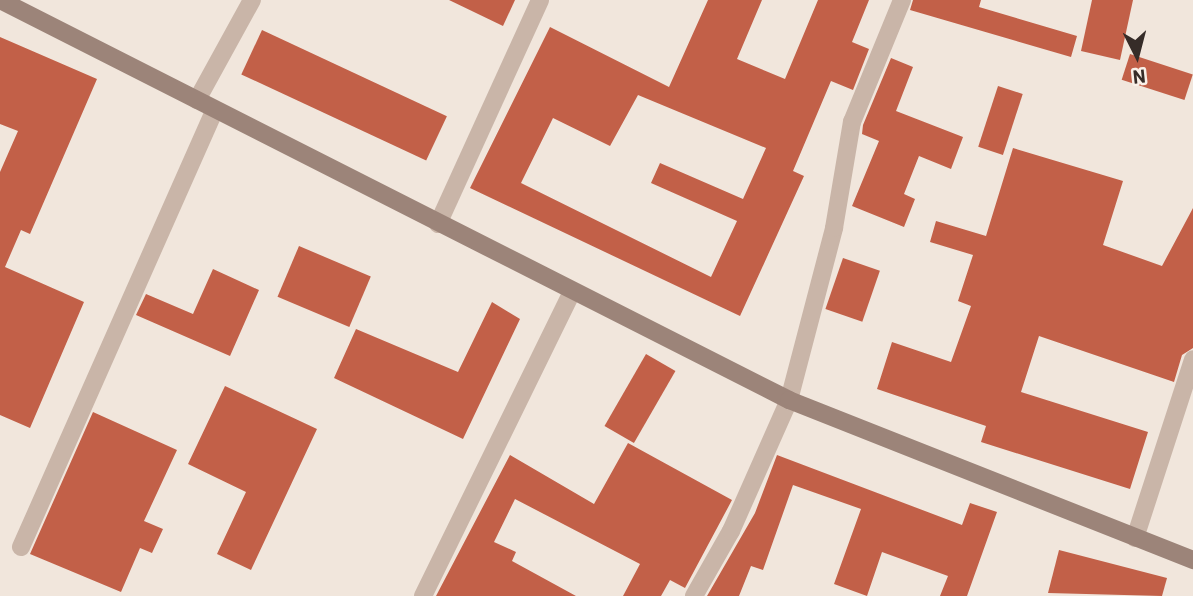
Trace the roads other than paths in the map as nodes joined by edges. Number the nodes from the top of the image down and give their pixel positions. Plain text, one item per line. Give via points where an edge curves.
1 (0, 0) edge
2 (252, 0) edge
3 (540, 0) edge
4 (902, 0) edge
5 (197, 100) junction
6 (215, 110) junction
7 (438, 224) junction
8 (571, 294) junction
9 (1193, 359) edge
10 (789, 400) junction
11 (1135, 538) junction
12 (21, 547) dead end
13 (1193, 560) edge
14 (423, 596) edge
15 (694, 596) edge

1 - 5 main road
2 - 5 street
3 - 7 street
4 - 10 street via 852,122 834,228
5 - 6 main road
6 - 7 main road
6 - 12 street
7 - 8 main road
8 - 10 main road
8 - 14 street
9 - 11 street
10 - 11 main road
10 - 15 street via 731,531
11 - 13 main road

